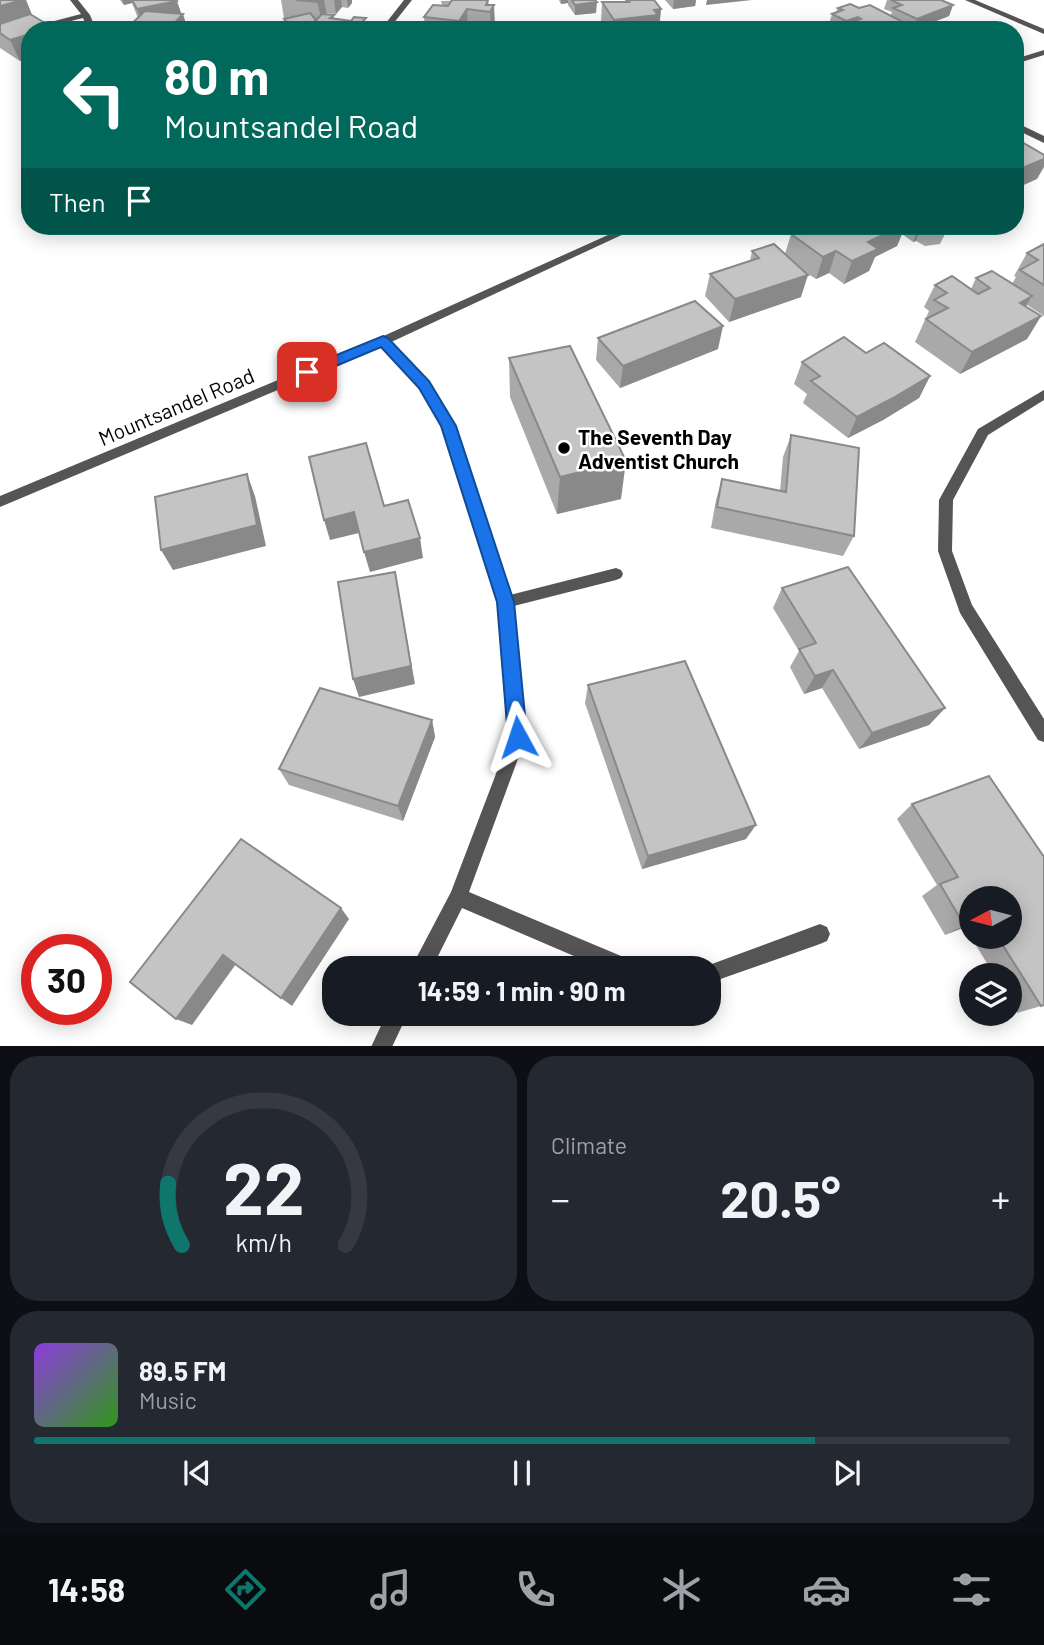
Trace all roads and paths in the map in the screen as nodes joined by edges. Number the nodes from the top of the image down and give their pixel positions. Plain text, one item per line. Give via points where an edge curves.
1 (74, 0) edge
2 (408, 0) edge
3 (969, 0) edge
4 (86, 15) junction
5 (64, 21) edge
6 (88, 21) edge
7 (392, 21) edge
8 (1018, 21) edge
9 (1024, 23) edge
10 (1044, 32) edge
11 (1044, 52) edge
12 (1024, 59) edge
13 (1024, 130) edge
14 (1044, 140) edge
15 (616, 235) edge
16 (383, 341) junction
17 (1044, 394) edge
18 (0, 502) edge
19 (617, 574) dead end
20 (506, 602) junction
21 (1044, 734) edge
22 (458, 897) junction
23 (820, 934) dead end
24 (427, 956) edge
25 (598, 956) edge
26 (721, 969) edge
27 (391, 1026) edge
28 (381, 1046) edge

1 - 4 street
2 - 7 street
3 - 8 street
4 - 5 street
4 - 6 street
9 - 10 street
11 - 12 street
13 - 14 street
15 - 16 street, Mountsandel Road
16 - 18 street, Mountsandel Road
16 - 20 street via 424,385 448,426
17 - 21 street via 983,432 946,500 945,551 965,608
19 - 20 street
20 - 22 street via 518,737
22 - 24 street
22 - 25 street
23 - 26 street
27 - 28 street

